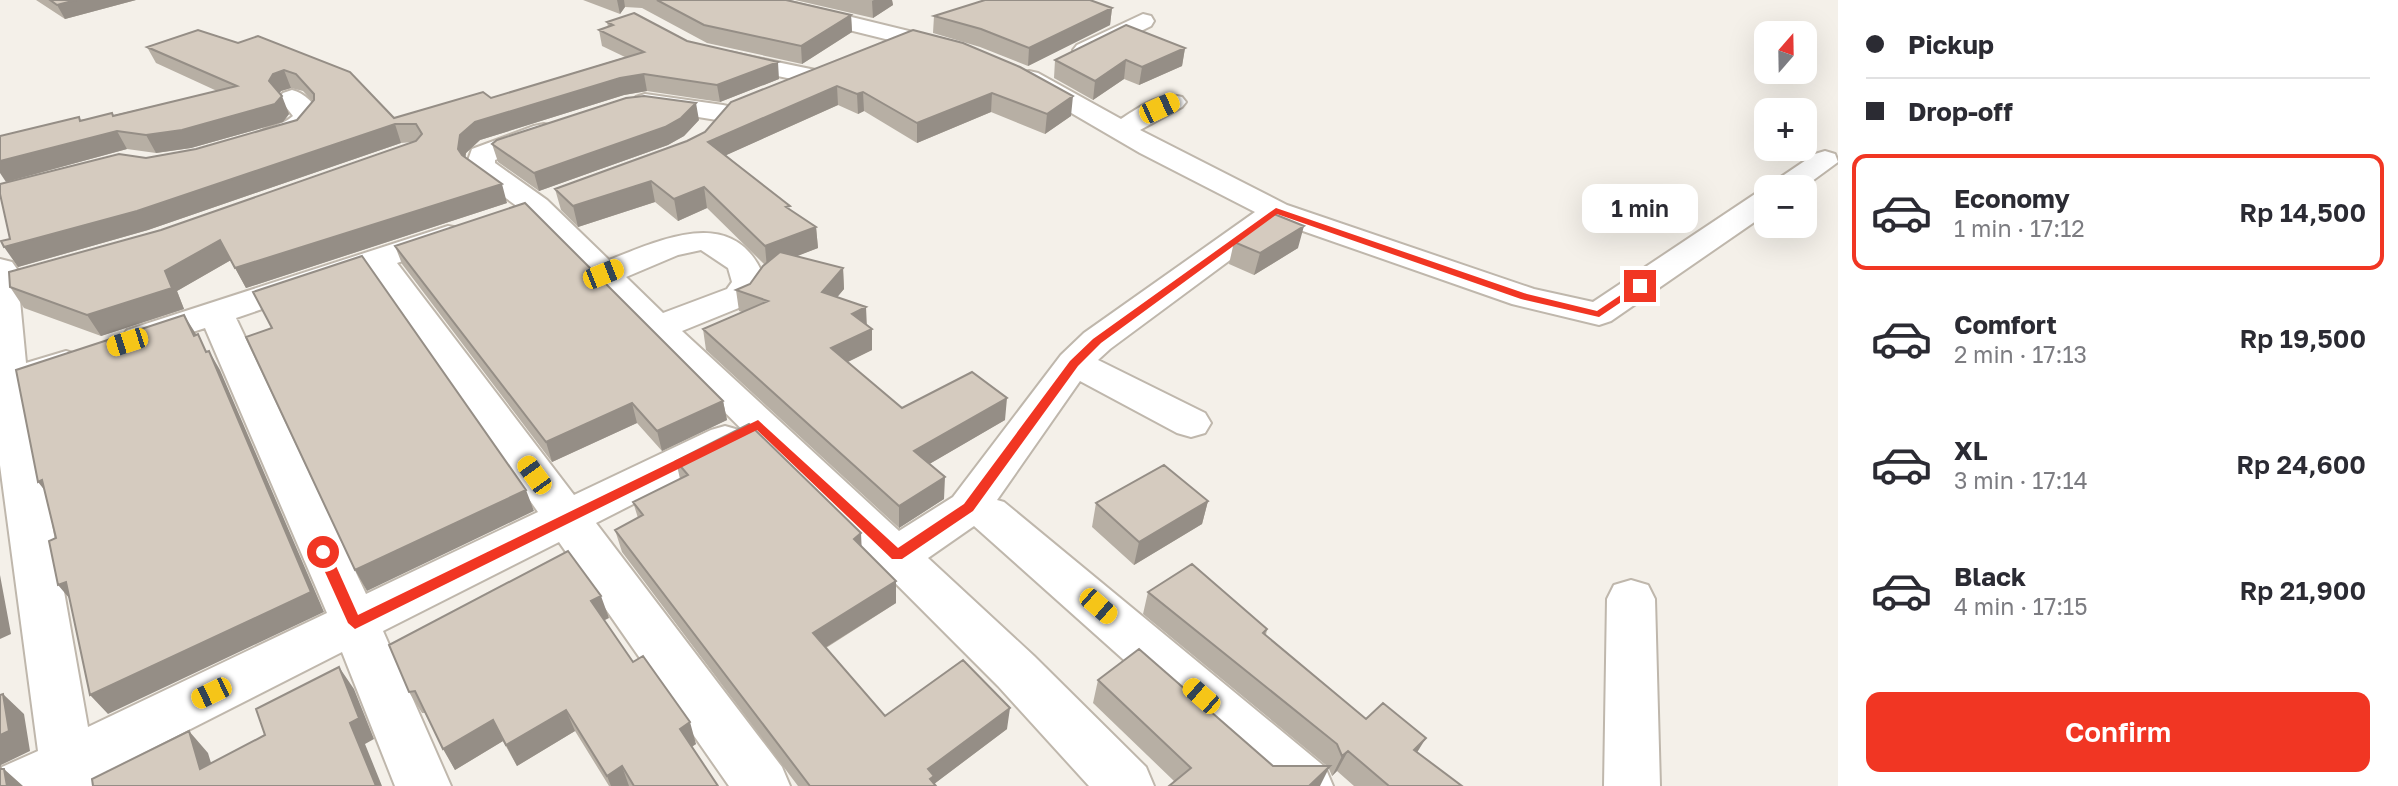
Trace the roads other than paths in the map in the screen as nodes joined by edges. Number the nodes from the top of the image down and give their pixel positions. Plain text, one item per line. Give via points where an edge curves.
1 (756, 0) edge
2 (1143, 22) dead end
3 (912, 37) junction
4 (876, 52) edge
5 (707, 53) edge
6 (971, 54) edge
7 (292, 98) dead end
8 (1174, 102) dead end
9 (624, 106) edge
10 (563, 126) edge
11 (1121, 131) junction
12 (244, 144) edge
13 (1825, 160) dead end
14 (1803, 175) edge
15 (549, 201) junction
16 (1754, 209) edge
17 (1276, 211) junction
18 (377, 258) junction
19 (603, 274) junction
20 (11, 277) edge
21 (216, 313) junction
22 (658, 328) junction
23 (1074, 363) junction
24 (4, 383) edge
25 (1191, 423) dead end
26 (758, 424) junction
27 (968, 508) junction
28 (565, 518) junction
29 (897, 555) junction
30 (1631, 599) dead end
31 (355, 623) junction
32 (53, 779) edge
33 (423, 786) edge
34 (762, 786) edge
35 (1126, 786) edge
36 (1305, 786) edge
37 (1632, 786) edge

1 - 3 street
2 - 11 street via 1038,69
3 - 4 street
3 - 6 street
5 - 9 street via 828,72 736,112 647,102
7 - 12 street via 306,113 303,123 294,130
8 - 11 street
10 - 15 street via 491,149 480,160 480,166
11 - 17 street
13 - 14 street
15 - 18 street
15 - 19 street
16 - 17 street via 1599,314 1524,297
17 - 23 street via 1122,320
18 - 21 street
18 - 28 street
19 - 22 street
19 - 22 street via 668,248 704,240 743,264 748,282 739,296
20 - 24 street
21 - 24 street
21 - 31 street
22 - 26 street
23 - 25 street
23 - 27 street
24 - 32 street
26 - 28 street
26 - 29 street
27 - 29 street
27 - 36 street via 989,514 1014,534
28 - 31 street
28 - 34 street
29 - 35 street
30 - 37 street
31 - 32 street
31 - 33 street

